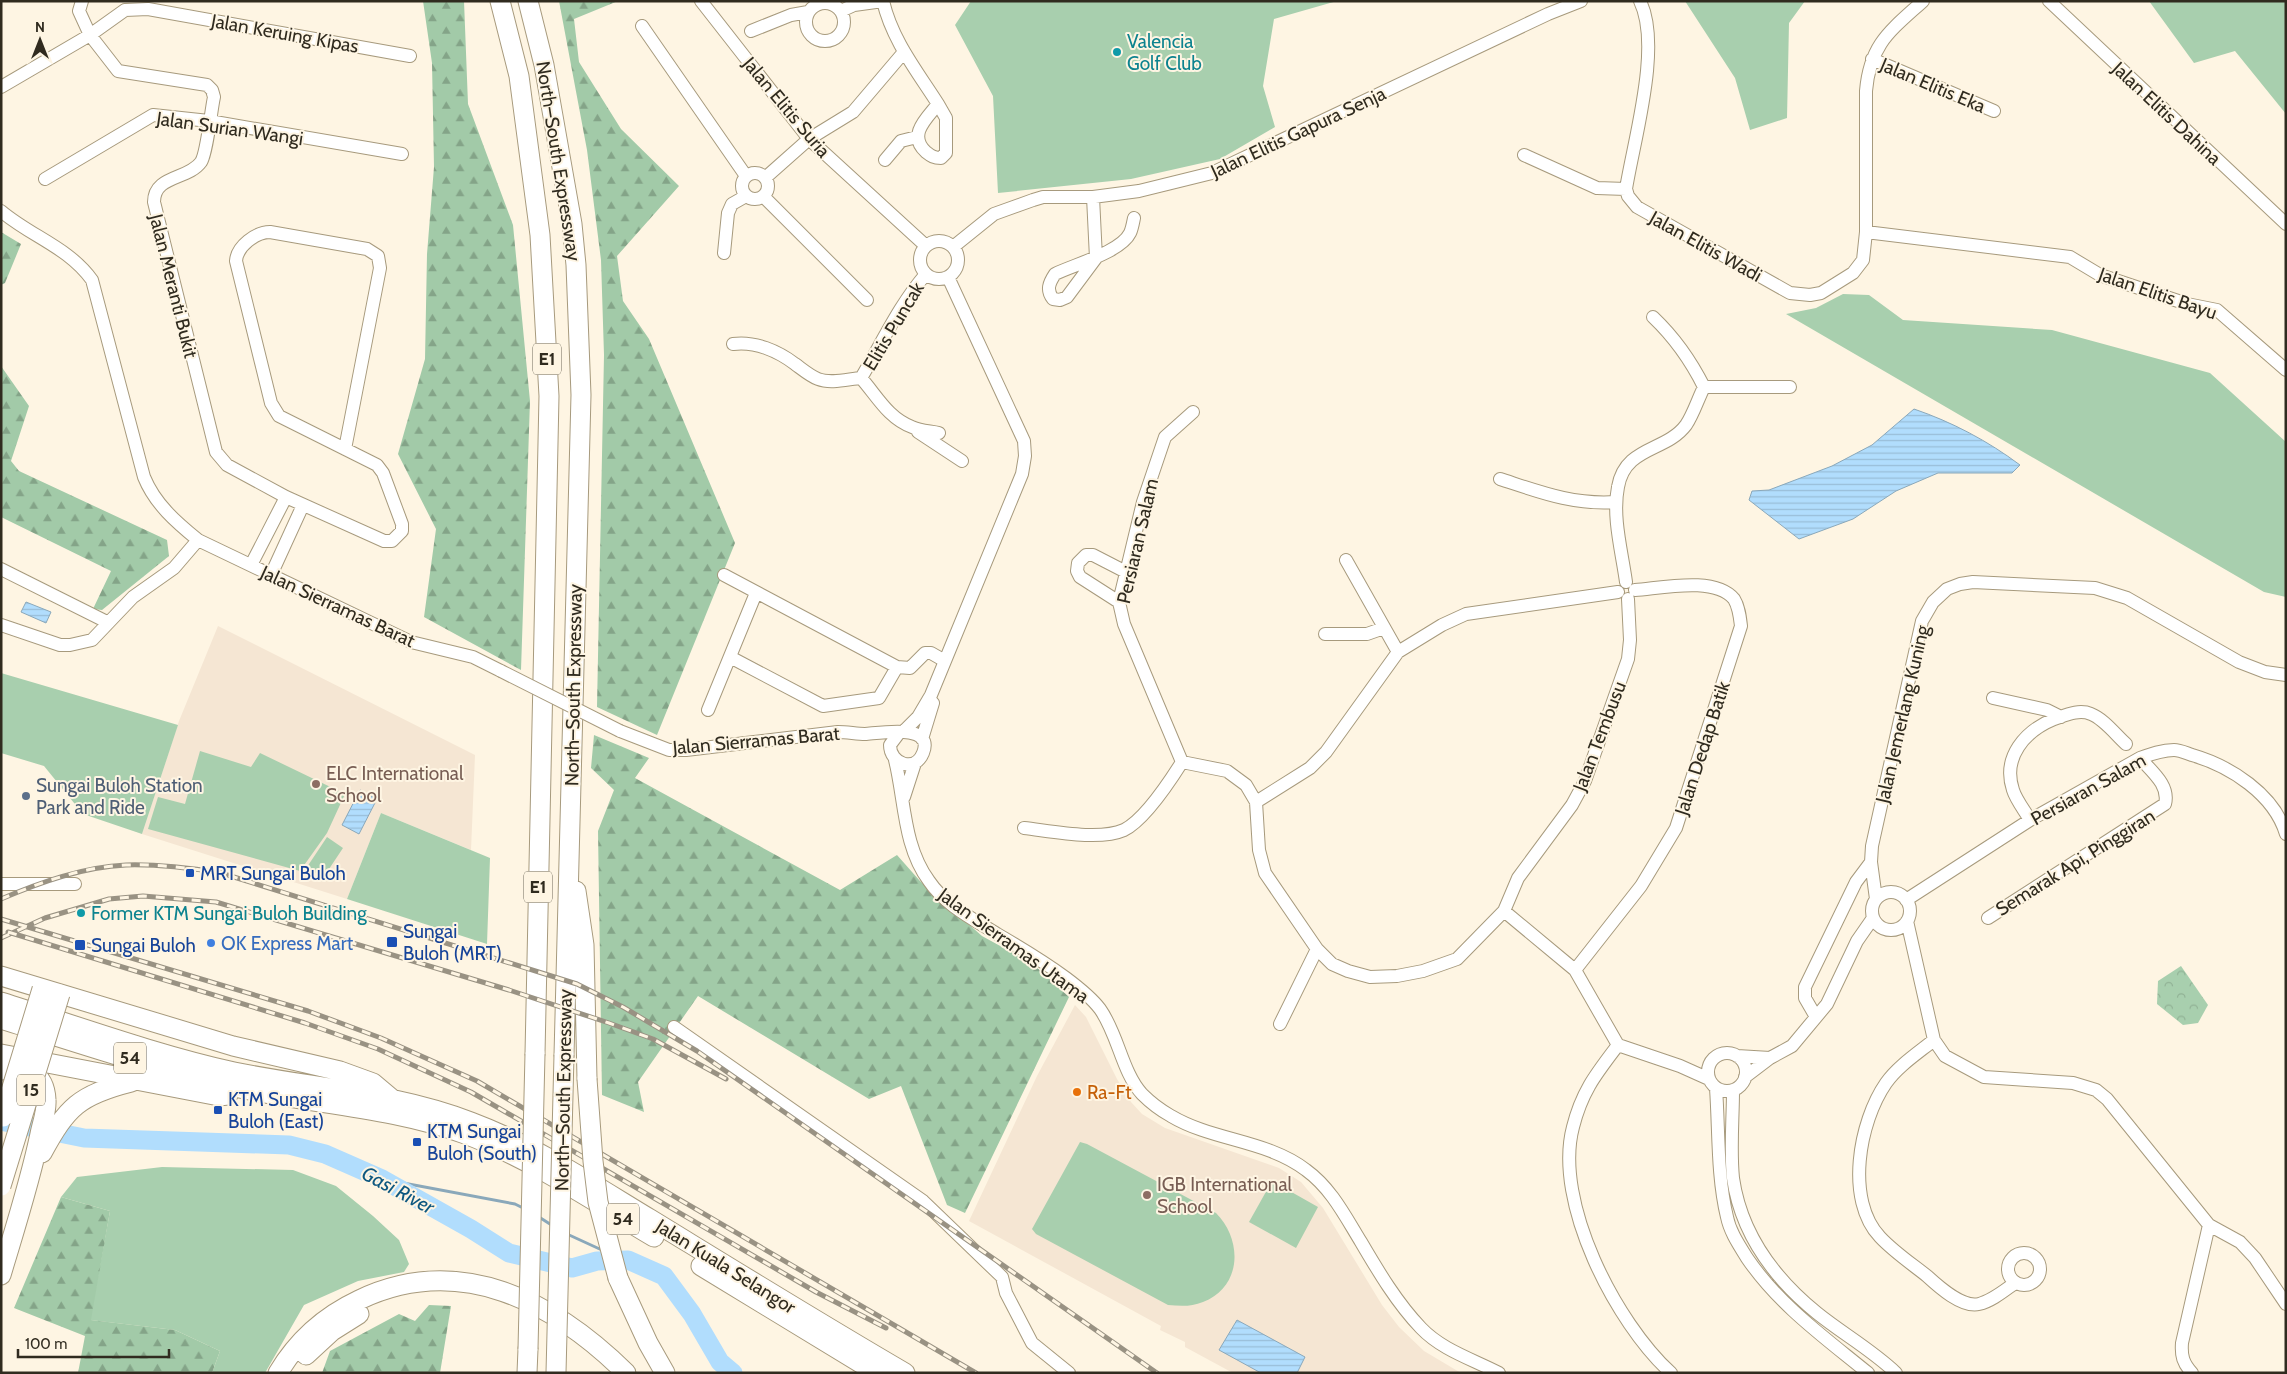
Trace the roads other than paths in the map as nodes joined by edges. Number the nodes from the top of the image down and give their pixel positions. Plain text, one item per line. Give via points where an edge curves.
1 (82, 1) edge
2 (500, 1) edge
3 (528, 1) edge
4 (701, 1) edge
5 (883, 1) edge
6 (1581, 1) edge
7 (1640, 1) edge
8 (1923, 1) edge
9 (2049, 1) edge
10 (841, 11) junction
11 (808, 12) junction
12 (642, 26) dead end
13 (751, 31) dead end
14 (90, 35) junction
15 (904, 52) junction
16 (410, 56) dead end
17 (1872, 59) junction
18 (1, 87) edge
19 (938, 104) junction
20 (1994, 111) dead end
21 (209, 121) junction
22 (918, 137) junction
23 (809, 139) junction
24 (402, 154) dead end
25 (1524, 155) dead end
26 (885, 160) dead end
27 (746, 176) junction
28 (765, 178) junction
29 (45, 179) dead end
30 (1626, 188) junction
31 (746, 196) junction
32 (763, 196) junction
33 (1093, 197) junction
34 (1, 211) edge
35 (1134, 218) dead end
36 (2286, 224) edge
37 (1866, 232) junction
38 (926, 246) junction
39 (953, 247) junction
40 (724, 253) dead end
41 (926, 274) junction
42 (948, 277) junction
43 (867, 300) dead end
44 (1653, 316) dead end
45 (733, 344) dead end
46 (2286, 370) edge
47 (861, 378) junction
48 (1704, 387) junction
49 (1790, 387) dead end
50 (1193, 412) dead end
51 (912, 428) junction
52 (939, 433) dead end
53 (345, 448) junction
54 (962, 460) dead end
55 (1500, 479) dead end
56 (286, 497) junction
57 (1616, 502) junction
58 (303, 505) junction
59 (198, 540) junction
60 (1346, 560) dead end
61 (251, 566) junction
62 (1, 569) edge
63 (1126, 572) junction
64 (271, 575) junction
65 (724, 575) dead end
66 (1627, 591) junction
67 (756, 593) junction
68 (1119, 602) junction
69 (107, 622) junction
70 (1, 625) edge
71 (1384, 628) junction
72 (1325, 634) dead end
73 (1398, 652) junction
74 (730, 657) junction
75 (945, 660) junction
76 (897, 667) junction
77 (2286, 674) edge
78 (938, 678) junction
79 (1993, 698) dead end
80 (708, 710) dead end
81 (2061, 716) junction
82 (901, 732) junction
83 (863, 734) junction
84 (922, 739) junction
85 (2126, 744) dead end
86 (892, 755) junction
87 (2140, 758) junction
88 (1182, 762) junction
89 (915, 763) junction
90 (903, 800) junction
91 (1256, 802) junction
92 (2030, 820) junction
93 (1024, 828) dead end
94 (2286, 834) edge
95 (1871, 862) junction
96 (569, 866) junction
97 (1874, 876) junction
98 (1, 884) edge
99 (75, 884) dead end
100 (1892, 892) junction
101 (1876, 899) junction
102 (1906, 900) junction
103 (1504, 911) junction
104 (1872, 918) junction
105 (1988, 918) dead end
106 (1907, 921) junction
107 (1889, 930) junction
108 (1857, 941) junction
109 (1317, 949) junction
110 (1914, 951) junction
111 (1575, 970) junction
112 (1, 976) edge
113 (51, 991) junction
114 (1, 1002) edge
115 (1816, 1017) junction
116 (1, 1018) edge
117 (1280, 1024) dead end
118 (674, 1027) dead end
119 (1934, 1040) junction
120 (1618, 1045) junction
121 (1, 1054) edge
122 (1736, 1056) junction
123 (1770, 1058) junction
124 (1710, 1063) junction
125 (1680, 1066) junction
126 (1, 1070) edge
127 (1745, 1077) junction
128 (137, 1080) junction
129 (1713, 1084) junction
130 (1733, 1090) junction
131 (1, 1092) edge
132 (260, 1092) junction
133 (392, 1099) junction
134 (51, 1119) junction
135 (2, 1120) edge
136 (1, 1186) edge
137 (2209, 1225) junction
138 (1, 1275) edge
139 (2016, 1283) dead end
140 (2286, 1304) edge
141 (521, 1359) edge
142 (278, 1373) edge
143 (292, 1373) edge
144 (527, 1373) edge
145 (556, 1373) edge
146 (610, 1373) edge
147 (626, 1373) edge
148 (665, 1373) edge
149 (877, 1373) edge
150 (905, 1373) edge
151 (1069, 1373) edge
152 (1499, 1373) edge
153 (1671, 1373) edge
154 (1868, 1373) edge
155 (1896, 1373) edge
156 (2192, 1373) edge

1 - 14 street, Jalan Meranti Bukit via 79,11
2 - 141 highway, North–South Expressway / E1, bridge via 519,76 540,235 548,396 530,1276
3 - 96 highway, North–South Expressway / E1 via 544,65 572,224 576,265 581,395
4 - 23 street, Jalan Elitis Suria
5 - 10 street via 854,5
5 - 15 street via 887,20
6 - 33 street, Jalan Elitis Gapura Senja via 1212,173 1139,191
7 - 30 street via 1646,25 1648,70
8 - 17 street, Jalan Elitis Wadi via 1886,35
9 - 36 street, Jalan Elitis Dahina
10 - 11 street via 837,6 824,2
10 - 11 street via 844,23 840,34 824,41 808,31
11 - 13 street
12 - 27 street
14 - 16 street, Jalan Keruing Kipas via 125,10 148,9
14 - 18 street, Jalan Keruing Kipas
14 - 21 street, Jalan Meranti Bukit via 118,71 207,85 214,97
15 - 19 street
15 - 23 street via 853,112
17 - 20 street, Jalan Elitis Eka
17 - 37 street, Jalan Elitis Wadi via 1866,91
19 - 22 street via 919,128
19 - 22 street via 946,118 944,156 933,157 920,146
21 - 24 street, Jalan Surian Wangi
21 - 29 street, Jalan Surian Wangi via 153,115
21 - 56 street, Jalan Meranti Bukit via 200,163 161,185 156,190 154,202 216,452 227,465
22 - 26 street via 901,141
23 - 28 street
23 - 38 street, Jalan Elitis Suria
25 - 30 street via 1597,188
27 - 28 street via 758,174
27 - 31 street via 742,188
28 - 32 street via 768,190
30 - 37 street, Jalan Elitis Wadi via 1628,196 1638,207 1790,293 1800,295 1821,293 1853,273 1863,260
31 - 32 street via 753,199
31 - 40 street via 732,204 728,213
32 - 43 street
33 - 35 street via 1096,258 1127,238
33 - 39 street, Jalan Elitis Gapura Senja via 1043,197 1016,205 994,214
34 - 59 street, Jalan Sierramas Barat via 73,257 92,280 144,477 151,493 173,520
37 - 46 street, Jalan Elitis Bayu via 2070,257 2100,275 2187,304 2217,310
38 - 39 street via 943,241
38 - 41 street via 920,263
39 - 42 street via 958,263
41 - 42 street via 936,279
41 - 47 street, Elitis Puncak via 894,318
42 - 75 street via 1024,440 1025,456 1022,474
44 - 48 street via 1670,333
45 - 47 street via 746,342 758,345 823,380
47 - 51 street via 886,409
48 - 49 street
48 - 57 street, Jalan Tembusu via 1686,425 1667,441 1640,453 1630,462 1622,473
50 - 63 street, Persiaran Salam via 1164,437 1143,502
51 - 52 street
51 - 54 street
53 - 53 street, Jalan Meranti Bukit via 279,416 271,403 236,261 240,250 258,233 270,232 367,249 378,256 380,268
53 - 58 street, Jalan Meranti Bukit via 384,473 402,524 398,537 384,541
55 - 57 street via 1567,500
56 - 58 street, Jalan Meranti Bukit
56 - 61 street
57 - 66 street, Jalan Tembusu
58 - 64 street
59 - 61 street, Jalan Sierramas Barat
59 - 69 street via 174,568 133,597
60 - 71 street
61 - 64 street, Jalan Sierramas Barat
62 - 69 street
63 - 68 street, Persiaran Salam
63 - 68 street via 1086,555 1078,563 1076,571 1080,577
64 - 83 street, Jalan Sierramas Barat, bridge via 411,642 473,656 620,731 669,750 838,732
65 - 67 street
66 - 73 street, Jalan Dedap Batik via 1466,614
66 - 103 street, Jalan Tembusu via 1628,659 1585,780 1572,805 1518,878
66 - 111 street, Jalan Dedap Batik via 1703,585 1718,588 1735,601 1740,613 1740,626 1676,828 1641,886
67 - 74 street
67 - 76 street
68 - 88 street, Persiaran Salam via 1124,624
69 - 70 street via 92,640 65,646
71 - 72 street via 1367,634
71 - 73 street
73 - 91 street, Jalan Dedap Batik via 1326,752 1310,768
74 - 76 street via 823,706 879,698
74 - 80 street
75 - 76 street via 924,653 910,668
75 - 78 street
77 - 95 street, Jalan Jemerlang Kuning via 2265,672 2239,662 2127,598 2095,588 1973,582 1947,589 1933,602 1922,621
78 - 82 street via 918,717
78 - 84 street
79 - 81 street
81 - 85 street via 2075,712 2093,715
81 - 92 street via 2042,724 2020,742 2012,757 2013,790
82 - 83 street, Jalan Sierramas Barat
82 - 84 street via 913,732
82 - 86 street via 892,740
83 - 86 street, Jalan Sierramas Barat
84 - 89 street via 924,750
86 - 89 street via 904,765
86 - 90 street, Jalan Sierramas Utama
87 - 92 street, Persiaran Salam
87 - 94 street, Persiaran Salam via 2154,752 2175,750 2226,767 2251,785 2270,806
87 - 105 street, Semarak Api, Pinggiran via 2164,786 2166,804
88 - 91 street via 1227,771 1246,785
88 - 93 street via 1157,798 1134,824 1124,830 1099,835
89 - 90 street, Jalan Sierramas Utama
90 - 152 street, Jalan Sierramas Utama via 908,837 928,881 944,899 1085,993 1100,1008 1142,1094 1171,1116 1201,1130 1264,1148 1307,1170 1333,1196 1378,1271 1421,1328 1449,1350
91 - 109 street via 1259,850 1265,873
92 - 102 street, Persiaran Salam
95 - 97 street, Jalan Jemerlang Kuning
95 - 115 street via 1856,882 1803,990 1804,998
96 - 145 highway, North–South Expressway / E1, bridge
96 - 148 highway, bridge via 579,899 584,945 587,1079 598,1202 618,1278
97 - 100 street
97 - 101 street, Jalan Jemerlang Kuning
98 - 99 street
100 - 101 street
100 - 102 street
101 - 104 street via 1872,905
102 - 106 street via 1910,910
103 - 109 street via 1457,960 1424,971 1370,977 1332,964
103 - 111 street
104 - 107 street via 1879,927
104 - 108 street
106 - 107 street
106 - 110 street
107 - 108 street
107 - 110 street
108 - 115 street via 1826,1004
109 - 117 street
110 - 119 street
111 - 120 street
112 - 113 highway
113 - 133 highway via 233,1046 340,1071 373,1083
113 - 135 highway, 15, bridge
113 - 136 highway, 15, bridge
114 - 133 highway, Jalan Kuala Selangor / 54 via 230,1071
115 - 123 street via 1792,1046
116 - 132 highway, Jalan Kuala Selangor / 54 via 183,1074
118 - 151 street via 923,1201 1002,1277 1006,1293 1032,1343
119 - 137 street via 1945,1056 1984,1077 2073,1083 2096,1090 2107,1099
119 - 139 street via 1887,1082 1864,1132 1860,1187 1870,1223 1880,1237 1930,1279 1964,1302 1979,1304
120 - 125 street
120 - 153 street via 1587,1086 1572,1128 1569,1176 1580,1220 1604,1285 1641,1342
121 - 128 highway
122 - 123 street
122 - 124 street via 1719,1055
122 - 127 street via 1744,1065
123 - 127 street
124 - 125 street
124 - 129 street via 1708,1068
125 - 129 street
126 - 134 highway via 13,1066 31,1071 42,1082
127 - 130 street
128 - 132 highway via 219,1096
128 - 134 highway via 92,1093 71,1110
129 - 130 street via 1721,1090
129 - 154 street via 1727,1218 1736,1240 1777,1297
130 - 155 street via 1733,1176 1750,1235 1772,1269 1817,1313
131 - 135 highway
132 - 149 highway, Jalan Kuala Selangor / 54 via 390,1113 445,1127 502,1149
133 - 150 highway, Jalan Kuala Selangor / 54 via 450,1115 506,1136 584,1179
134 - 138 highway via 32,1170
137 - 140 street via 2240,1242 2255,1258
137 - 156 street via 2182,1343 2181,1356
141 - 144 highway, North–South Expressway / E1
142 - 147 highway via 307,1336 342,1309 394,1286 439,1281 482,1285 530,1302 573,1327
143 - 146 highway via 323,1339 361,1313 404,1297 448,1293 475,1295 541,1316 574,1340

